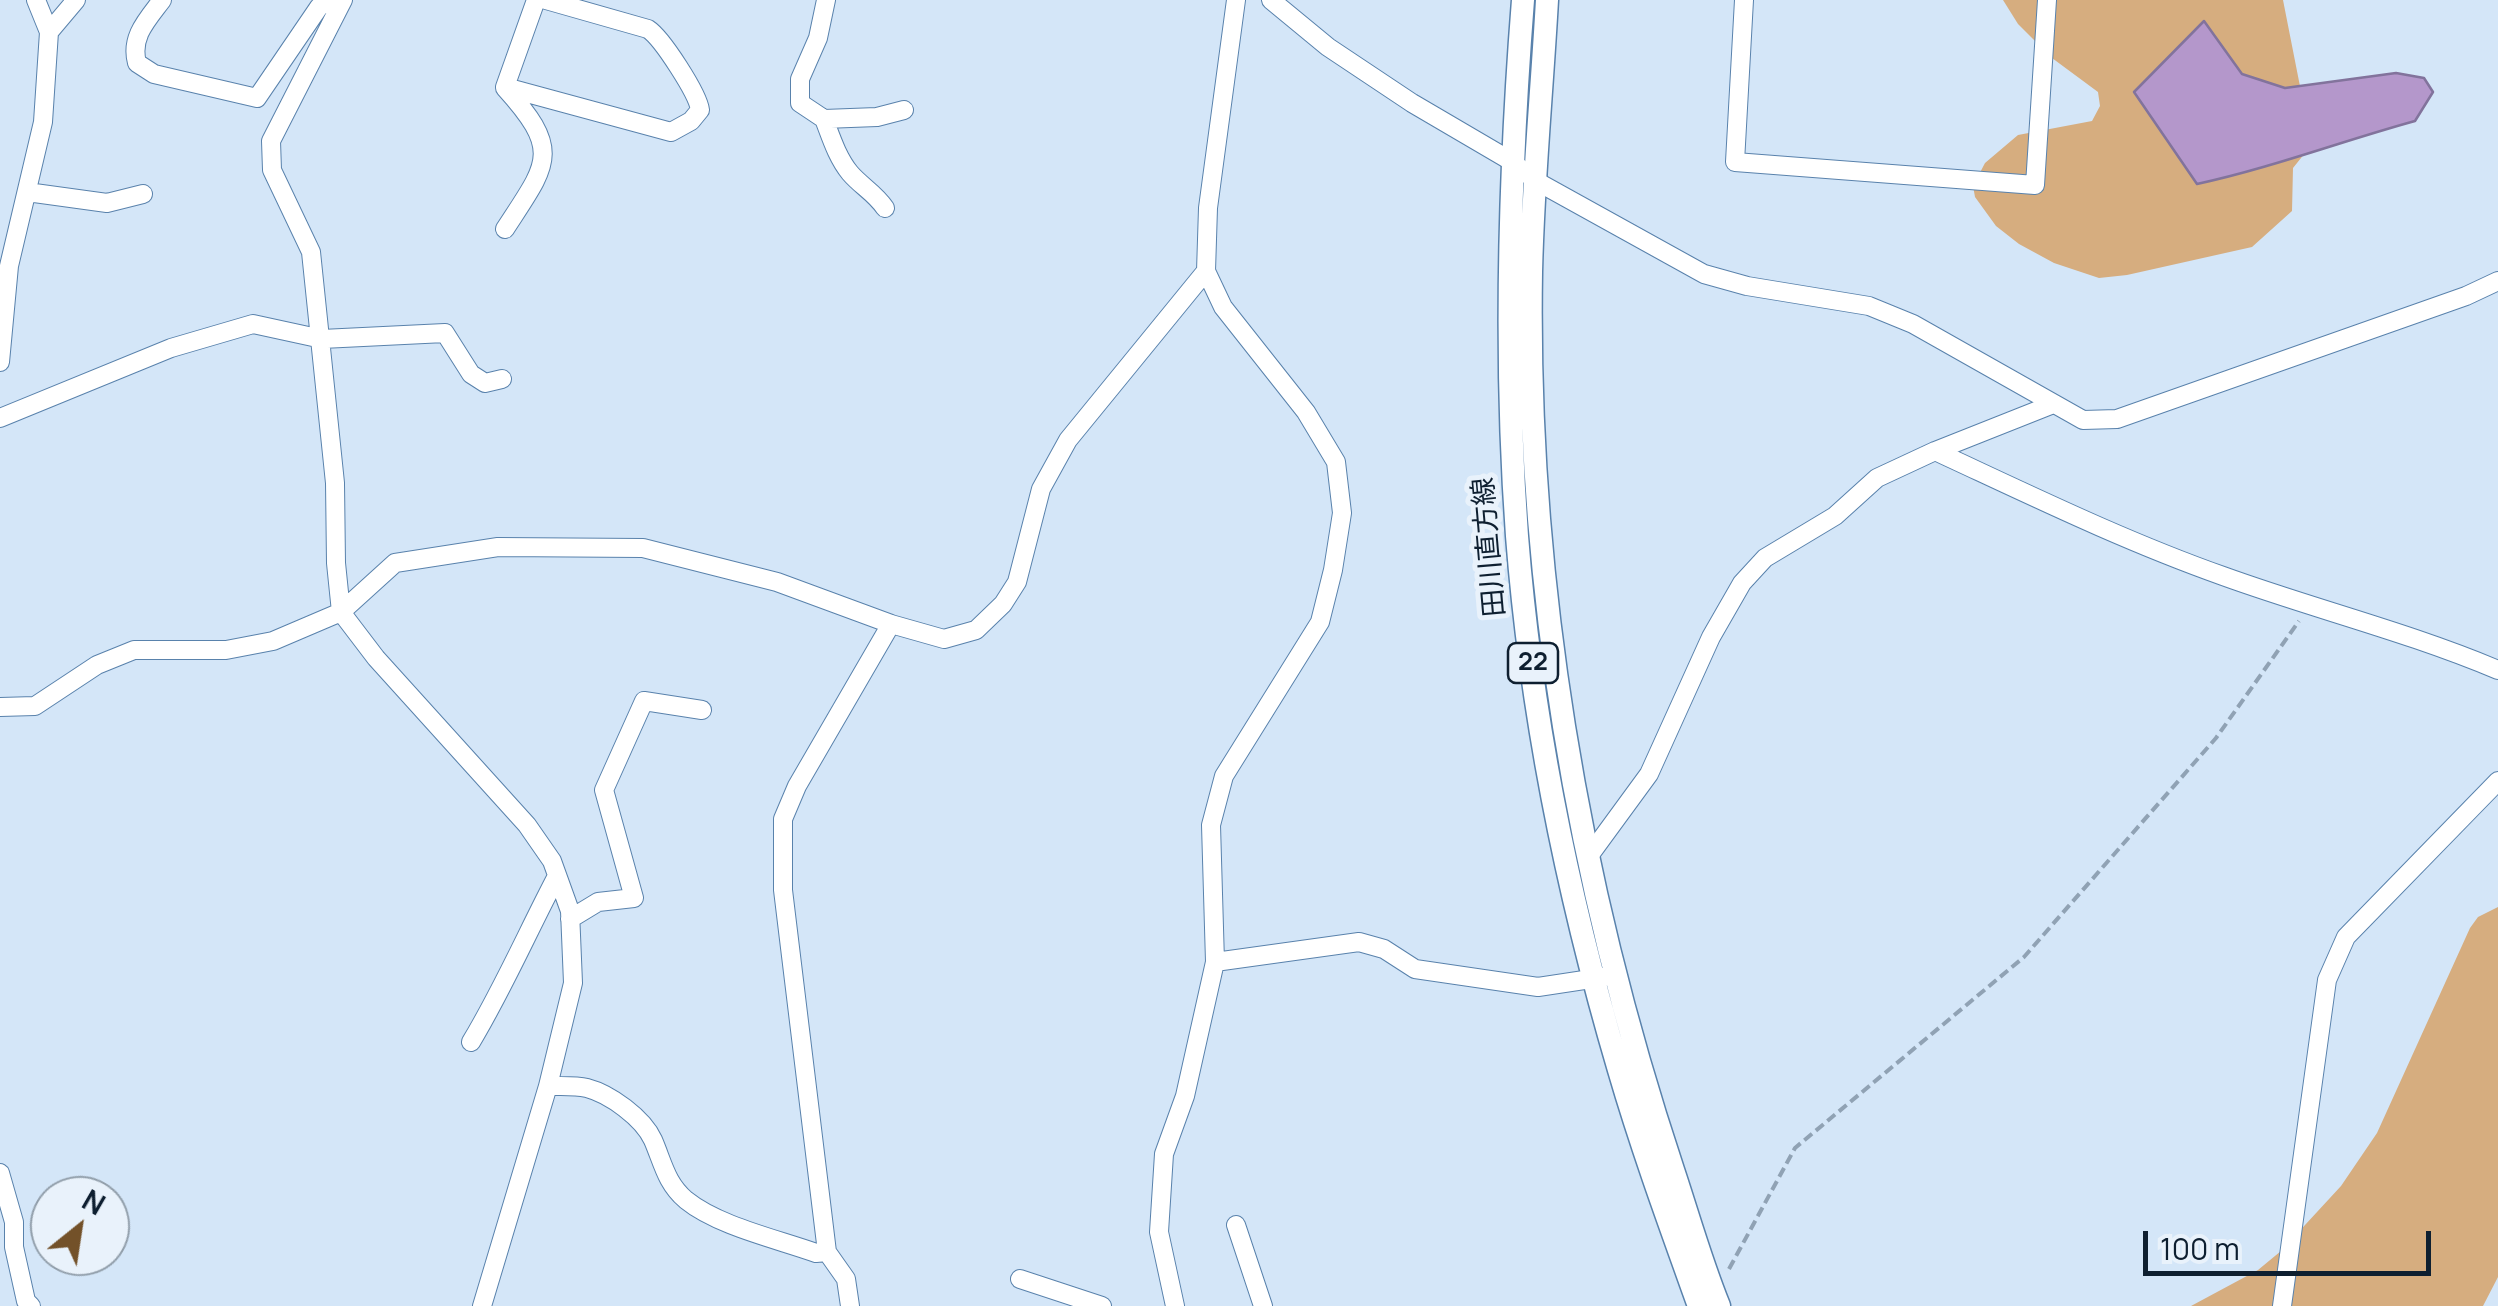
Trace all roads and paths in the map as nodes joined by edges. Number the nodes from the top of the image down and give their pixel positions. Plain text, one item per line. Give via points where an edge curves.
1 (36, 0) edge
2 (76, 0) edge
3 (162, 0) edge
4 (330, 0) edge
5 (343, 0) edge
6 (536, 0) edge
7 (546, 0) edge
8 (826, 0) edge
9 (1236, 0) edge
10 (1270, 0) edge
11 (1523, 0) edge
12 (1547, 0) edge
13 (1744, 0) edge
14 (2047, 0) edge
15 (49, 32) junction
16 (504, 87) junction
17 (904, 110) dead end
18 (824, 118) junction
19 (1511, 160) junction
20 (1536, 181) junction
21 (27, 192) junction
22 (143, 194) dead end
23 (885, 208) dead end
24 (505, 229) dead end
25 (1206, 271) junction
26 (2498, 281) edge
27 (322, 339) junction
28 (0, 362) edge
29 (502, 379) dead end
30 (2052, 405) junction
31 (0, 418) edge
32 (1935, 451) junction
33 (2311, 604) junction
34 (340, 612) junction
35 (891, 624) junction
36 (2498, 670) edge
37 (0, 708) edge
38 (702, 710) dead end
39 (2498, 781) edge
40 (1588, 856) junction
41 (557, 876) junction
42 (570, 920) junction
43 (1215, 962) junction
44 (1604, 977) junction
45 (471, 1042) dead end
46 (548, 1086) junction
47 (0, 1173) edge
48 (1236, 1224) dead end
49 (828, 1252) junction
50 (1020, 1279) dead end
51 (1711, 1302) edge
52 (30, 1306) edge
53 (482, 1306) edge
54 (850, 1306) edge
55 (1102, 1306) edge
56 (1175, 1306) edge
57 (1263, 1306) edge
58 (2282, 1306) edge

1 - 15 street
2 - 15 street
3 - 4 street via 139,32 137,63 154,74 256,98
5 - 27 street via 271,141 272,170 311,252
6 - 16 street
7 - 16 street via 658,36 698,96 700,110 670,132
8 - 18 street via 800,79 800,103
9 - 25 street
10 - 19 street via 1412,103
11 - 19 main road, 田川直方線 / 22
12 - 20 main road, 田川直方線 / 22
13 - 14 street via 1735,162 2035,185
15 - 21 street via 43,122
16 - 24 street via 528,114 544,154 543,170
17 - 18 street
18 - 23 street via 852,176
19 - 20 street
19 - 44 main road, 田川直方線 / 22 via 1510,430 1518,540 1566,864
20 - 30 street via 1704,274 1869,306 1914,324
20 - 40 main road, 田川直方線 / 22 via 1535,437 1549,636
21 - 22 street via 107,203
21 - 28 street via 10,266
25 - 35 street via 1068,440 1041,489 1018,582 1003,604 976,630 944,638
25 - 43 street via 1224,307 1336,462 1342,514 1320,622 1224,776 1211,825
26 - 30 street via 2117,419 2083,420
27 - 29 street via 444,333 471,374 485,383
27 - 31 street via 254,324 171,348
27 - 34 street
30 - 32 street
32 - 33 street via 2115,534
32 - 40 street via 1877,478 1835,516 1764,558 1742,583 1649,774
33 - 36 street
33 - 51 path via 2216,738 2024,956 1795,1148
34 - 35 street via 395,563 498,547 643,548 777,582
34 - 37 street via 273,642 226,650 134,650 97,665 35,706
34 - 41 street via 527,825
35 - 49 street via 782,819 783,890
38 - 42 street via 644,701 604,790 634,898 598,902
39 - 58 street via 2346,937 2326,980
40 - 44 main road, 田川直方線 / 22
41 - 42 street
41 - 45 street
42 - 46 street via 573,983
43 - 44 street via 1359,942 1384,948 1415,969 1538,987
43 - 56 street via 1185,1096 1164,1154 1160,1232
44 - 51 main road, 田川直方線 / 22
46 - 49 street via 594,1090 641,1122 674,1189 706,1213 816,1254
46 - 53 street
47 - 52 street
48 - 57 street
49 - 54 street via 846,1280
50 - 55 street

